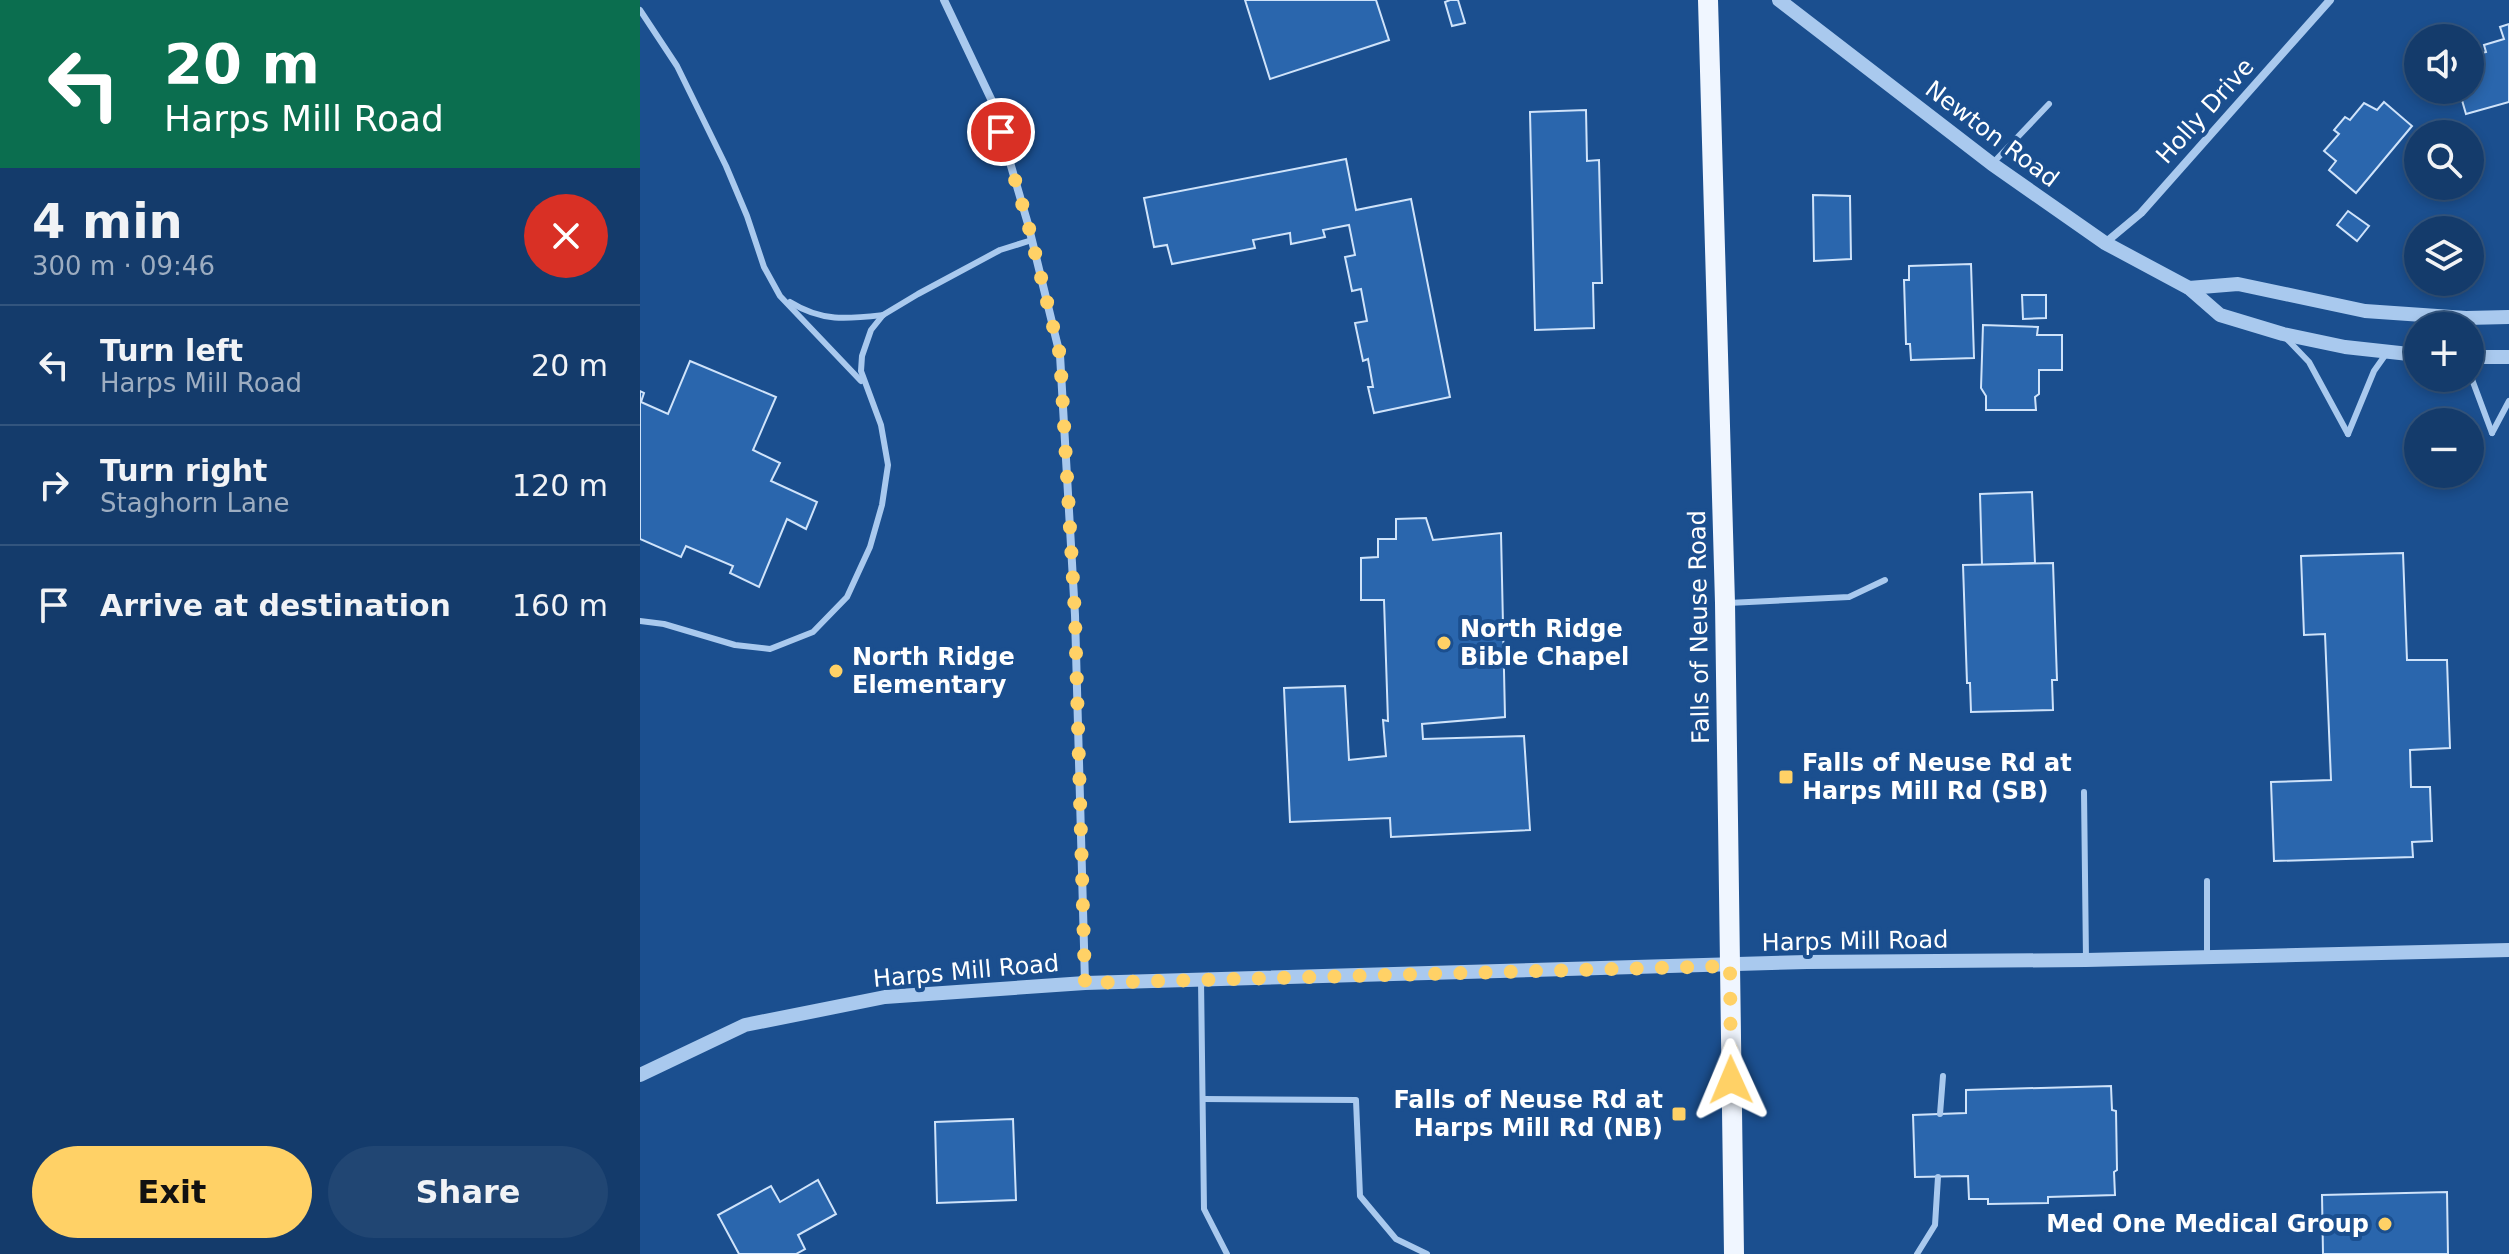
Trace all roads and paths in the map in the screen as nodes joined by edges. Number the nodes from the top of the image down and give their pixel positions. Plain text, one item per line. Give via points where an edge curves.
1 (944, 0) edge
2 (1708, 0) edge
3 (1779, 0) edge
4 (2330, 0) edge
5 (640, 10) edge
6 (2049, 104) dead end
7 (1992, 164) junction
8 (1032, 240) junction
9 (2105, 243) junction
10 (2189, 288) junction
11 (780, 296) junction
12 (883, 315) junction
13 (2509, 317) edge
14 (2283, 334) junction
15 (2387, 353) junction
16 (2404, 354) edge
17 (2484, 357) edge
18 (2509, 357) edge
19 (864, 384) junction
20 (2477, 392) edge
21 (2509, 401) edge
22 (1885, 580) dead end
23 (1725, 603) junction
24 (640, 621) edge
25 (2084, 792) dead end
26 (2207, 881) dead end
27 (2509, 950) edge
28 (2207, 957) junction
29 (2086, 960) junction
30 (1730, 966) junction
31 (1201, 980) junction
32 (1085, 983) junction
33 (640, 1075) edge
34 (1943, 1076) dead end
35 (1203, 1099) junction
36 (1940, 1114) dead end
37 (1938, 1177) dead end
38 (1227, 1254) edge
39 (1427, 1254) edge
40 (1734, 1254) edge
41 (1917, 1254) edge

1 - 8 street via 992,101
2 - 23 main road, Falls of Neuse Road
3 - 7 street, Newton Road
4 - 9 street, Holly Drive via 2144,209
5 - 11 lane via 684,81 726,166
6 - 7 lane
7 - 9 street, Newton Road
8 - 12 lane via 1000,250
8 - 32 street via 1060,355 1075,615
9 - 10 street, Newton Road
10 - 13 street via 2238,284 2365,311
10 - 14 street, Newton Road via 2220,315
11 - 12 lane via 824,318
11 - 19 lane
12 - 19 lane via 862,356
14 - 15 street, Newton Road
14 - 15 lane via 2309,362 2348,434
15 - 16 street, Newton Road
17 - 18 street
19 - 24 lane via 881,425 888,465 870,547 847,597 813,632 770,649
20 - 21 lane via 2492,433
22 - 23 lane via 1849,597
23 - 30 main road, Falls of Neuse Road
25 - 29 lane
26 - 28 lane
27 - 28 street, Harps Mill Road
28 - 29 street, Harps Mill Road
29 - 30 street, Harps Mill Road
30 - 31 street, Harps Mill Road
30 - 40 main road, Falls of Neuse Road
31 - 32 street, Harps Mill Road
31 - 35 lane
32 - 33 street, Harps Mill Road via 885,997 745,1025
34 - 36 lane
35 - 38 lane via 1204,1209
35 - 39 lane via 1356,1100 1360,1196 1396,1239
37 - 41 lane via 1935,1225

